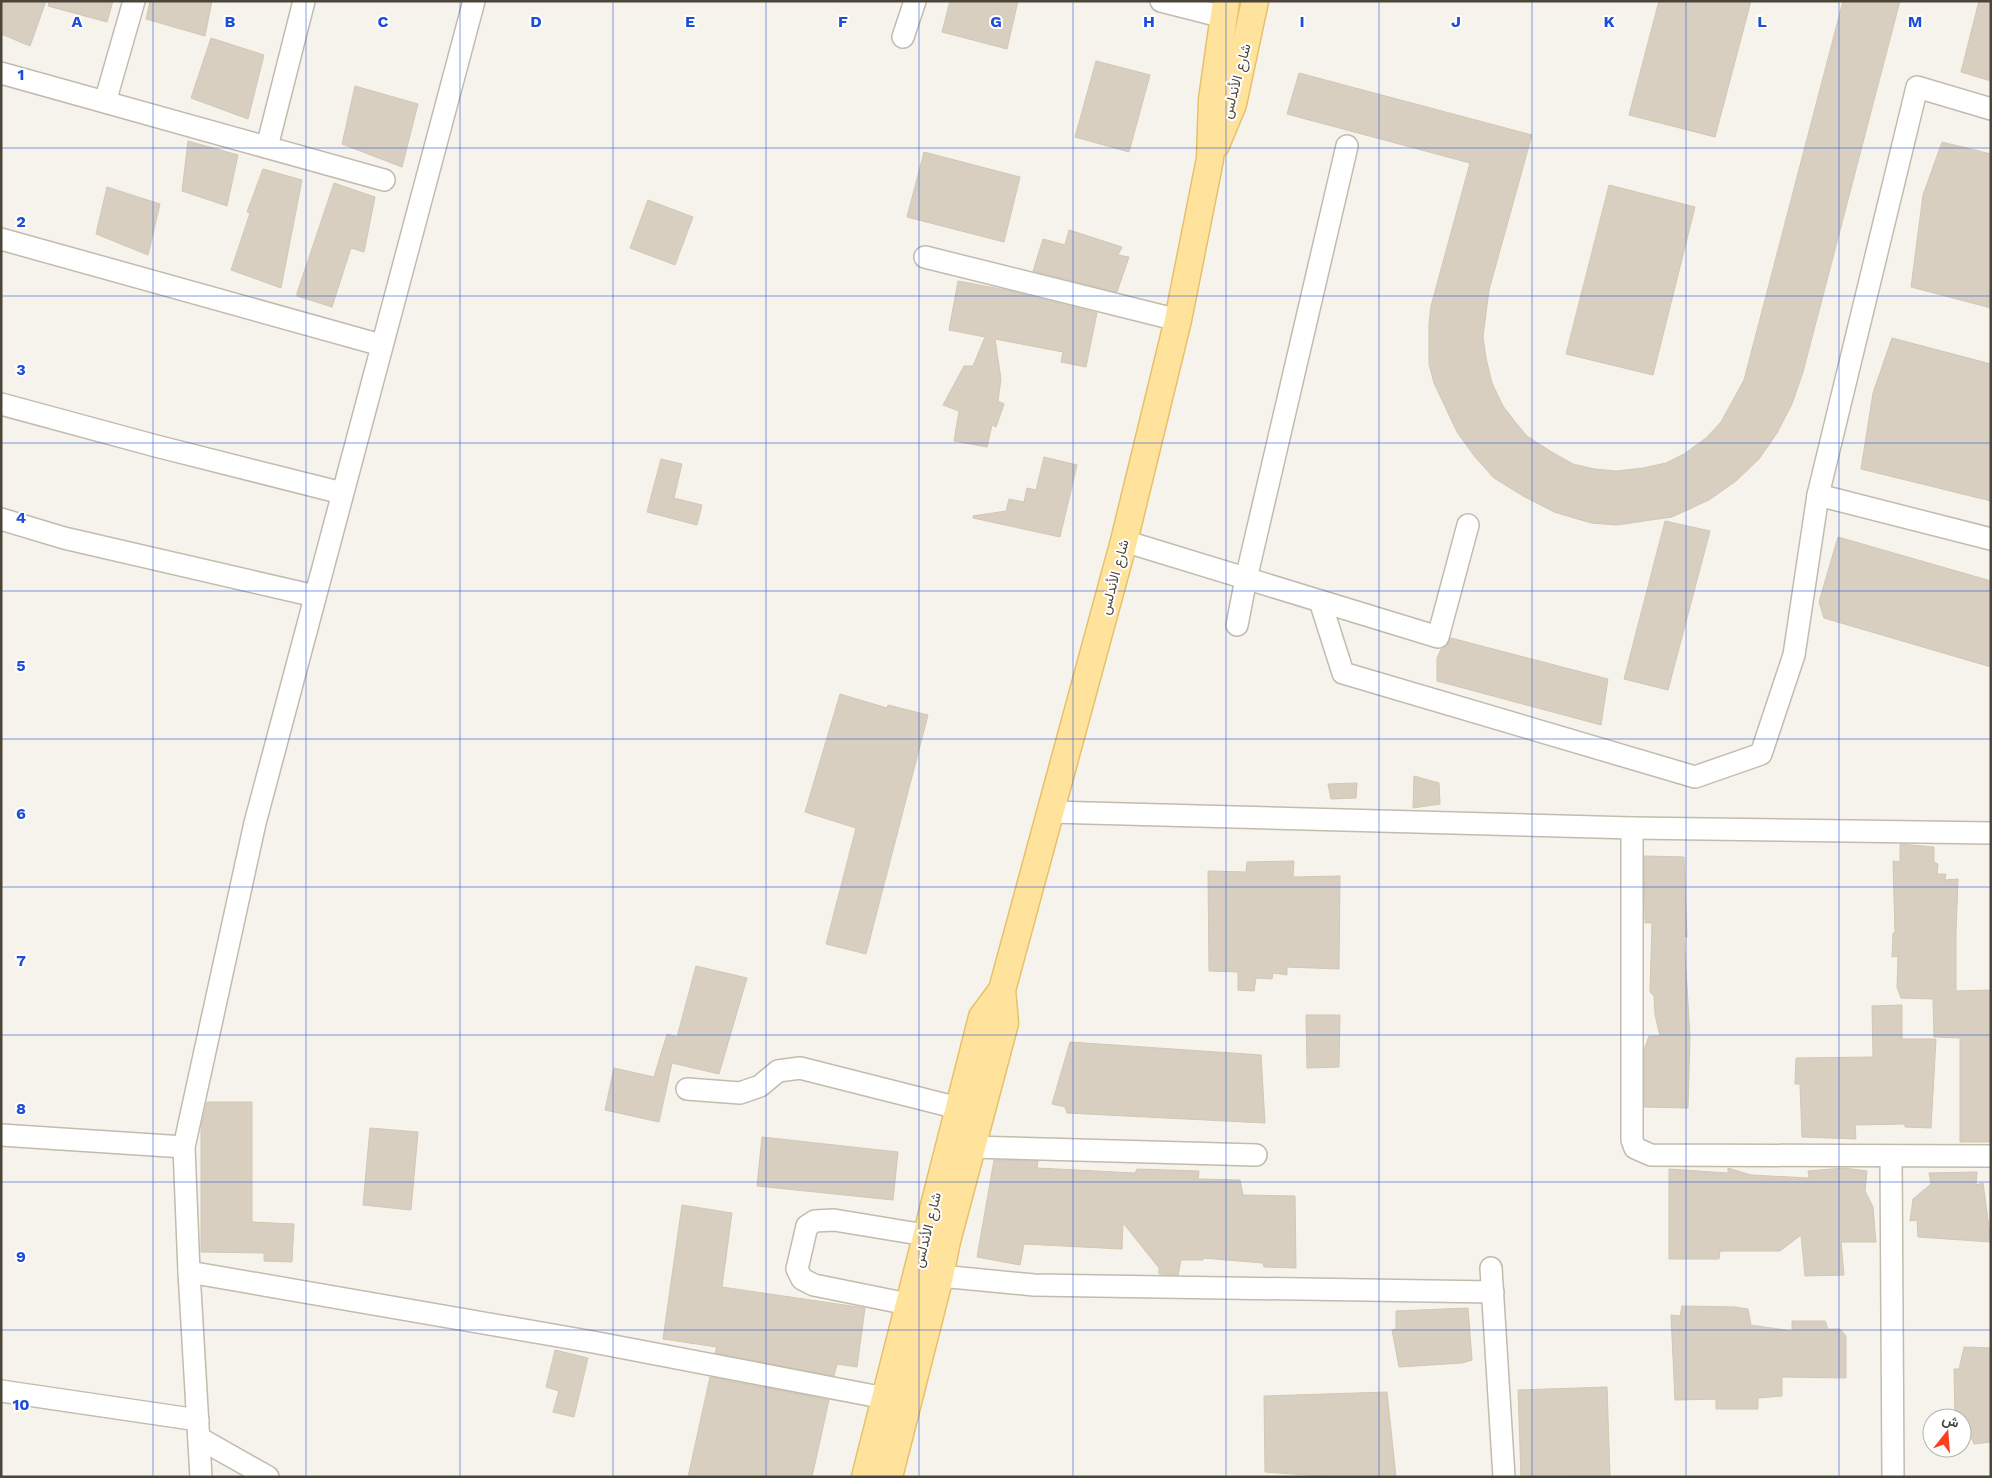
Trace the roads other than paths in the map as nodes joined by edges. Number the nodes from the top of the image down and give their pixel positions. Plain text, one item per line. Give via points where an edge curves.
1 (134, 1) edge
2 (304, 1) edge
3 (474, 1) edge
4 (915, 1) edge
5 (1161, 1) edge
6 (1256, 1) edge
7 (1225, 9) edge
8 (903, 37) dead end
9 (1, 73) edge
10 (105, 102) junction
11 (1991, 109) edge
12 (1347, 146) dead end
13 (267, 147) junction
14 (1210, 159) junction
15 (384, 180) dead end
16 (1, 239) edge
17 (925, 257) dead end
18 (1178, 320) junction
19 (382, 345) junction
20 (1, 404) edge
21 (342, 493) junction
22 (1818, 495) junction
23 (1, 519) edge
24 (1468, 525) dead end
25 (1991, 538) edge
26 (1124, 541) junction
27 (1246, 579) junction
28 (315, 596) junction
29 (1320, 601) junction
30 (1237, 625) dead end
31 (1051, 812) junction
32 (1632, 828) junction
33 (1991, 833) edge
34 (1002, 990) junction
35 (687, 1089) dead end
36 (958, 1108) junction
37 (1, 1135) edge
38 (184, 1147) junction
39 (971, 1147) junction
40 (1256, 1155) dead end
41 (1891, 1156) junction
42 (1991, 1156) edge
43 (925, 1236) junction
44 (1491, 1268) dead end
45 (188, 1272) junction
46 (940, 1276) junction
47 (1493, 1292) junction
48 (908, 1304) junction
49 (1, 1390) edge
50 (885, 1398) junction
51 (199, 1429) junction
52 (200, 1477) edge
53 (268, 1477) edge
54 (865, 1477) edge
55 (889, 1477) edge
56 (1504, 1477) edge
57 (1893, 1477) edge

1 - 10 street
2 - 13 street
3 - 19 street
4 - 8 street
5 - 7 street
6 - 14 main road, شارع الأندلس via 1234,104
7 - 14 main road, شارع الأندلس via 1212,100
9 - 10 street
10 - 13 street
11 - 22 street via 1917,87
12 - 27 street
13 - 15 street
14 - 18 main road, شارع الأندلس
16 - 19 street
17 - 18 street
18 - 26 main road, شارع الأندلس
19 - 21 street
20 - 21 street
21 - 28 street
22 - 25 street
22 - 29 street via 1794,655 1761,754 1696,777 1343,672
23 - 28 street via 64,538
24 - 29 street via 1438,637
26 - 27 street
26 - 31 main road, شارع الأندلس
27 - 29 street
27 - 30 street
28 - 38 street via 255,823
31 - 32 street
31 - 34 main road, شارع الأندلس
32 - 33 street
32 - 41 street via 1632,1140 1635,1148 1651,1155
34 - 36 main road, شارع الأندلس via 982,1017
34 - 39 main road, شارع الأندلس via 1004,1023
35 - 36 street via 740,1093 760,1086 778,1071 800,1068
36 - 43 main road, شارع الأندلس
37 - 38 street
38 - 45 street
39 - 40 street
39 - 46 main road, شارع الأندلس
41 - 42 street
41 - 57 street
43 - 48 main road, شارع الأندلس
43 - 48 street via 825,1219 807,1226 797,1269 802,1279 814,1285
44 - 47 street
45 - 50 street via 593,1342
45 - 51 street
46 - 47 street via 1034,1285
46 - 55 main road, شارع الأندلس
47 - 56 street
48 - 50 main road, شارع الأندلس
49 - 51 street
50 - 54 main road, شارع الأندلس
51 - 52 street
51 - 53 street

